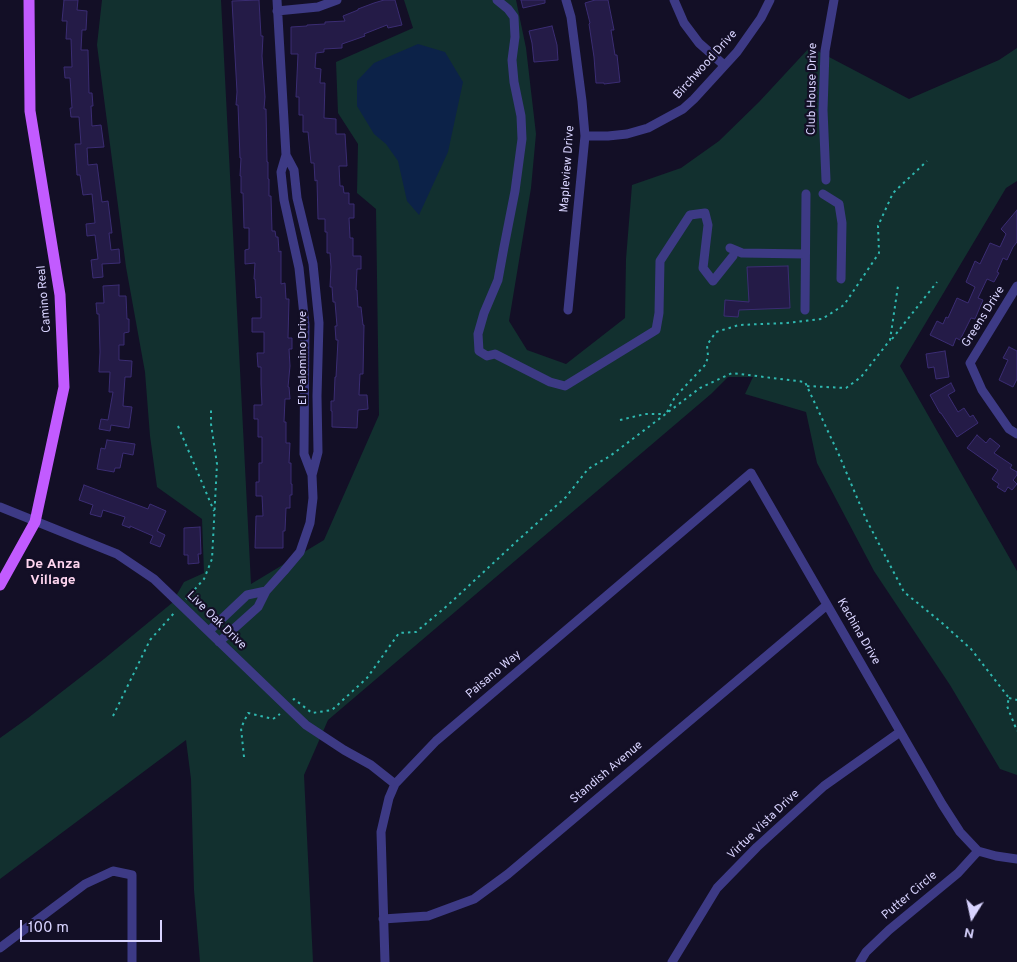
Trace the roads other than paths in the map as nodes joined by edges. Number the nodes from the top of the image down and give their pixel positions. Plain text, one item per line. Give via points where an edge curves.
1 (29, 0) edge
2 (277, 0) edge
3 (337, 0) edge
4 (497, 0) edge
5 (566, 0) edge
6 (674, 0) edge
7 (770, 0) edge
8 (834, 0) edge
9 (277, 11) junction
10 (724, 65) junction
11 (585, 136) junction
12 (286, 155) junction
13 (826, 180) dead end
14 (806, 194) dead end
15 (823, 194) dead end
16 (805, 254) junction
17 (841, 279) dead end
18 (1017, 286) edge
19 (568, 310) dead end
20 (805, 310) dead end
21 (1017, 434) edge
22 (751, 473) joint
23 (312, 475) junction
24 (0, 507) edge
25 (35, 522) junction
26 (0, 585) edge
27 (266, 590) junction
28 (240, 601) junction
29 (827, 605) junction
30 (252, 613) junction
31 (209, 631) junction
32 (219, 642) junction
33 (900, 732) junction
34 (395, 784) junction
35 (978, 851) junction
36 (1017, 859) edge
37 (383, 919) junction
38 (0, 948) edge
39 (132, 962) edge
40 (385, 962) edge
41 (672, 962) edge
42 (860, 962) edge

1 - 25 main road, Camino Real via 30,110 60,295 64,387
2 - 9 street, El Palomino Drive
3 - 9 street via 318,7
4 - 16 street via 514,17 512,60 522,139 516,191 498,280 478,334 479,351 487,356 495,354 550,382 565,386 656,330 660,261 690,215 704,213 708,225 703,268 713,281 732,252
5 - 11 street, Mapleview Drive via 572,17
6 - 10 street via 684,23 699,43
7 - 10 street, Birchwood Drive via 752,32
8 - 13 street, Club House Drive via 824,51
9 - 12 street, El Palomino Drive
10 - 11 street, Birchwood Drive via 683,109 661,122 627,134
11 - 19 street, Mapleview Drive
12 - 23 street, El Palomino Drive via 282,172 284,200 299,268 305,325 304,454
12 - 23 street, El Palomino Drive via 294,170 297,198 313,264 319,323 318,452
14 - 16 street
15 - 17 street via 839,204 842,222
16 - 20 street
18 - 21 street, Greens Drive via 970,363 982,390 1009,429
22 - 29 street, Kachina Drive
22 - 34 street, Paisano Way via 436,741
23 - 27 street, El Palomino Drive via 314,498 300,552
24 - 25 street, Live Oak Drive
25 - 26 main road, Camino Real
25 - 31 street, Live Oak Drive via 117,554 154,579
27 - 28 street, El Palomino Drive via 247,595
27 - 30 street, El Palomino Drive
28 - 30 street
28 - 31 street, El Palomino Drive
29 - 33 street, Kachina Drive
29 - 37 street, Standish Avenue via 508,874 474,899 428,916
30 - 32 street, El Palomino Drive
31 - 32 street, Live Oak Drive
32 - 34 street, Live Oak Drive via 306,725 372,765
33 - 35 street, Kachina Drive via 960,832
33 - 41 street, Virtue Vista Drive via 824,786 757,847 717,888
34 - 37 street, Paisano Way via 381,832
35 - 36 street
35 - 42 street, Putter Circle via 958,873 866,952
37 - 40 street, Paisano Way
38 - 39 street via 85,884 114,871 132,875

